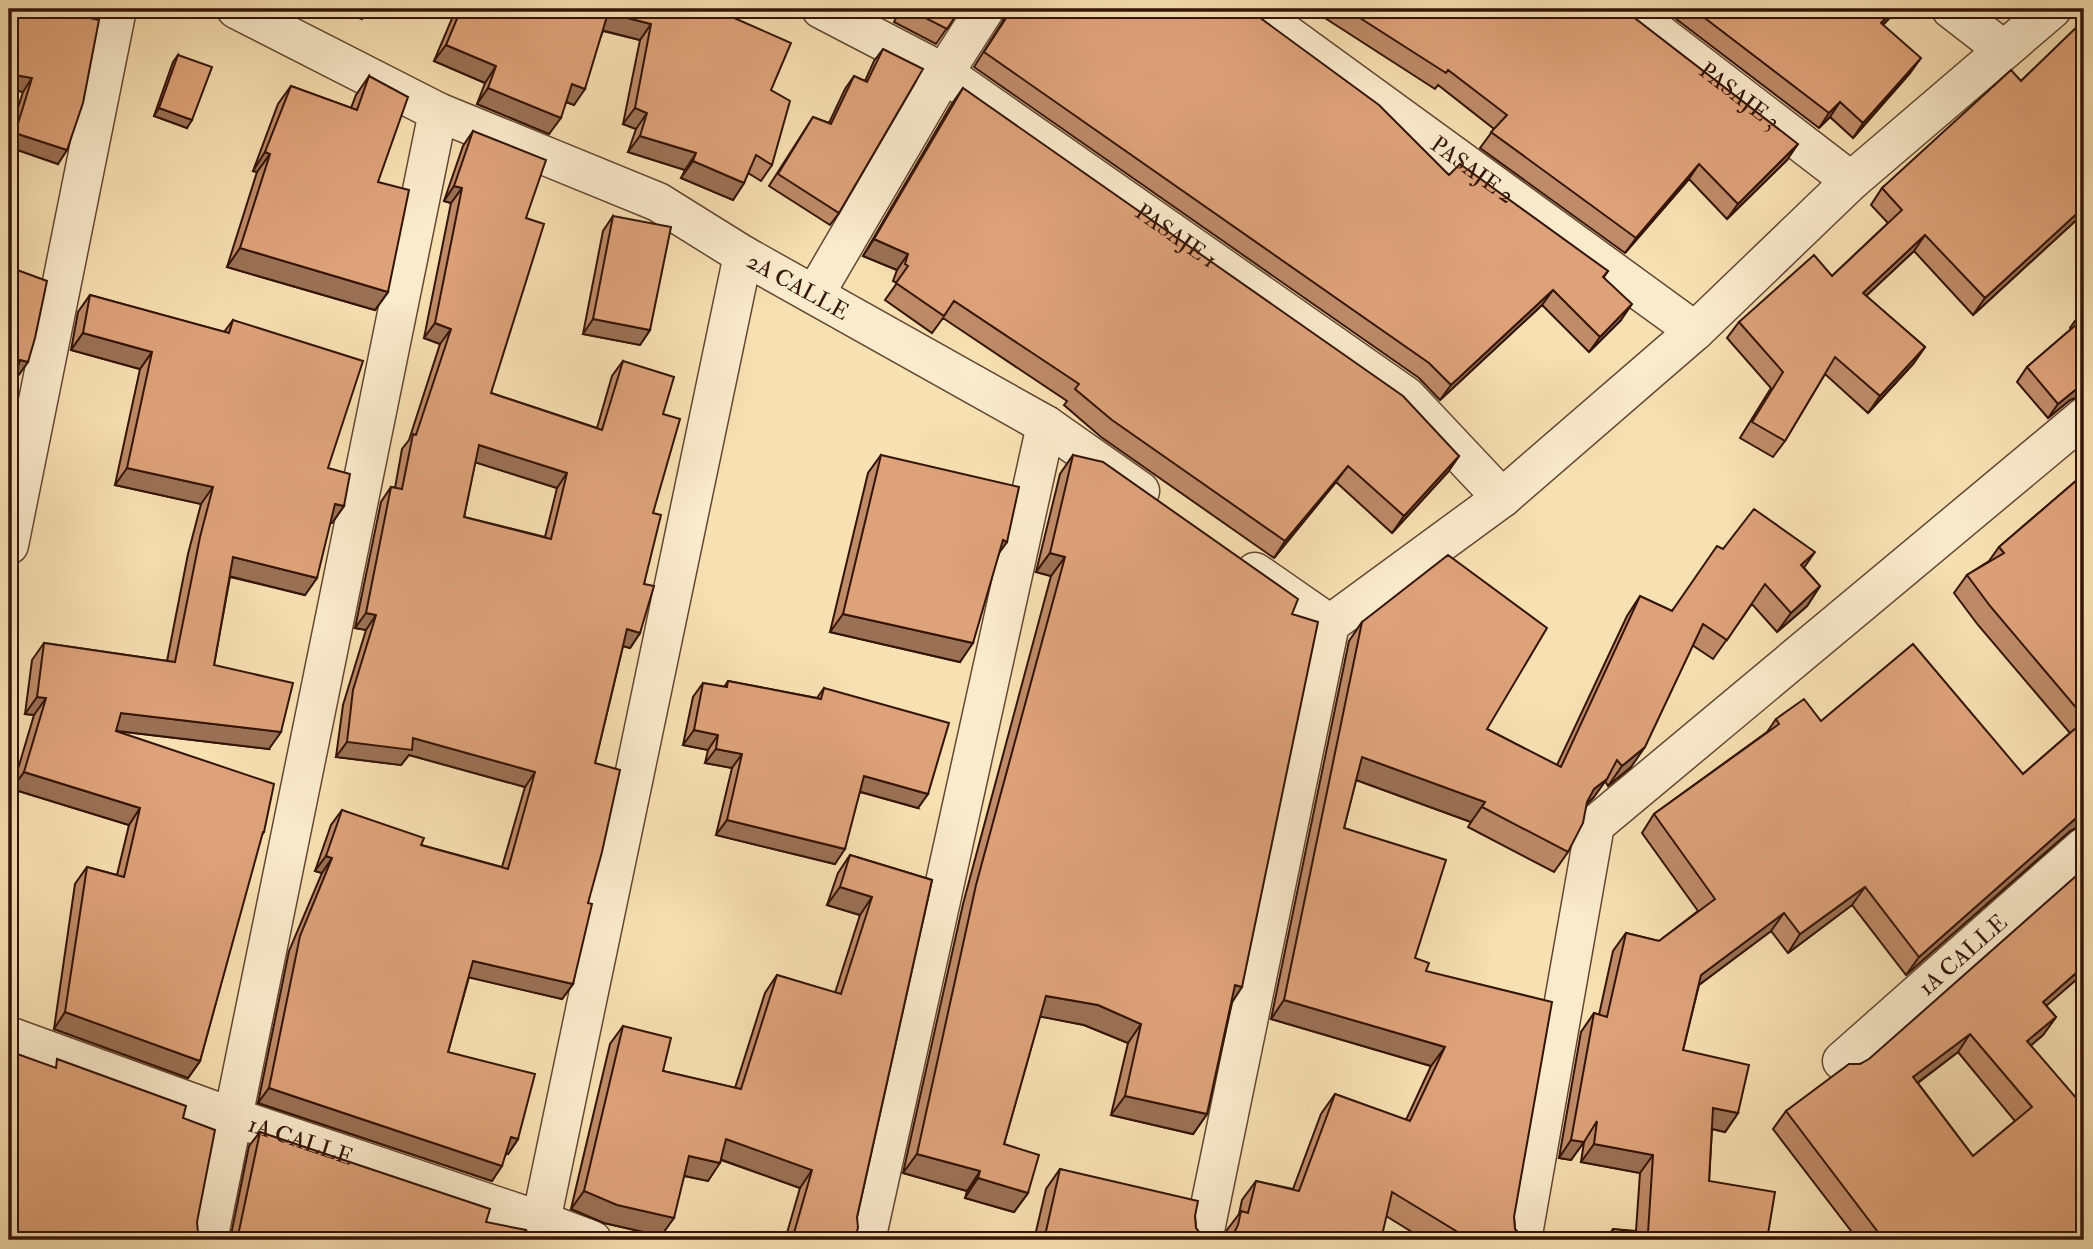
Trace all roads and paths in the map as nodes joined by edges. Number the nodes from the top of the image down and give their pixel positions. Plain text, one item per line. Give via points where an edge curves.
1 (117, 9) edge
2 (236, 9) edge
3 (821, 9) edge
4 (985, 9) edge
5 (1252, 9) edge
6 (1627, 9) edge
7 (1951, 9) edge
8 (2052, 9) edge
9 (2004, 50) junction
10 (944, 73) junction
11 (438, 112) junction
12 (1851, 181) junction
13 (743, 255) junction
14 (816, 294) junction
15 (1695, 331) junction
16 (2084, 417) edge
17 (1046, 425) junction
18 (1502, 498) junction
19 (1171, 512) edge
20 (9, 545) edge
21 (1227, 552) edge
22 (1330, 624) junction
23 (2084, 846) edge
24 (9, 1036) edge
25 (1842, 1061) dead end
26 (232, 1118) junction
27 (539, 1230) edge
28 (208, 1240) edge
29 (592, 1240) edge
30 (866, 1240) edge
31 (1203, 1240) edge
32 (1522, 1240) edge

1 - 20 street
2 - 11 street, 2A CALLE
3 - 10 street, PASAJE 1
4 - 10 street
5 - 15 street, PASAJE 2
6 - 12 street, PASAJE 3
7 - 9 street
8 - 9 street
9 - 12 street
10 - 14 street
10 - 18 street, PASAJE 1 via 1406,396
11 - 13 street, 2A CALLE via 658,202
11 - 26 street
12 - 15 street
13 - 14 street, 2A CALLE
13 - 27 street
14 - 17 street, 2A CALLE
15 - 18 street
16 - 32 street via 1595,825
17 - 19 street, 2A CALLE
17 - 30 street
18 - 22 street
21 - 22 street
22 - 31 street
23 - 25 street, 1A CALLE
24 - 26 street, 1A CALLE
26 - 27 street, 1A CALLE
26 - 28 street
27 - 29 street, 1A CALLE

